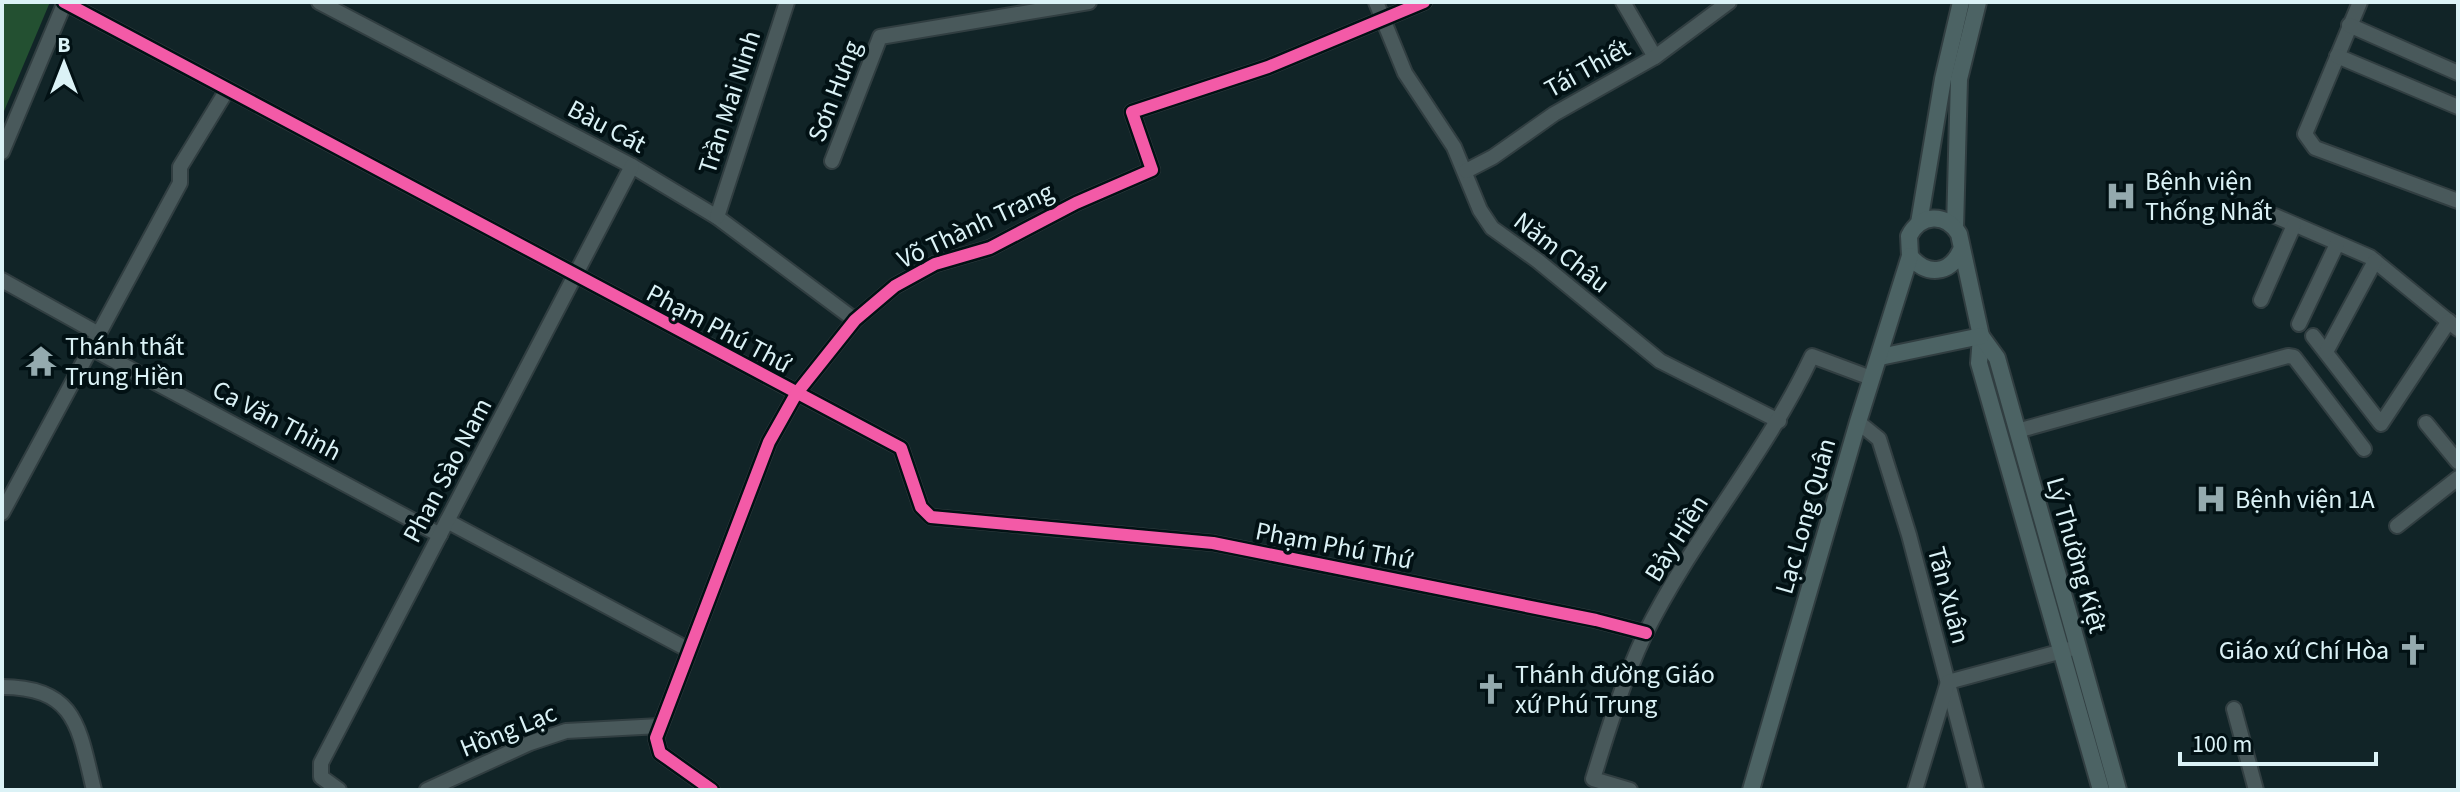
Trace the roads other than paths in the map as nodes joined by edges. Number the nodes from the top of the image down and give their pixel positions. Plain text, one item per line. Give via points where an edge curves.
1 (65, 2) edge
2 (319, 2) edge
3 (787, 2) edge
4 (1089, 2) edge
5 (1376, 2) edge
6 (1424, 2) edge
7 (1623, 2) edge
8 (1729, 2) edge
9 (1961, 2) edge
10 (1978, 2) edge
11 (2360, 2) edge
12 (1383, 19) junction
13 (2349, 25) junction
14 (2337, 56) junction
15 (1655, 57) junction
16 (2458, 73) edge
17 (227, 90) junction
18 (2458, 107) edge
19 (2, 152) edge
20 (832, 161) dead end
21 (632, 166) junction
22 (1466, 171) junction
23 (2458, 201) edge
24 (2275, 216) dead end
25 (717, 217) junction
26 (1919, 223) junction
27 (2294, 225) junction
28 (1955, 228) junction
29 (2337, 244) junction
30 (1961, 250) junction
31 (1910, 256) junction
32 (2375, 261) junction
33 (577, 277) junction
34 (2, 280) edge
35 (2261, 300) dead end
36 (855, 320) junction
37 (2299, 324) dead end
38 (2453, 325) edge
39 (99, 334) junction
40 (1981, 336) junction
41 (2313, 336) dead end
42 (91, 348) junction
43 (2326, 352) junction
44 (1880, 357) junction
45 (1871, 378) junction
46 (796, 394) junction
47 (1779, 421) junction
48 (1858, 422) junction
49 (2426, 423) dead end
50 (2017, 431) junction
51 (2364, 449) dead end
52 (2458, 462) edge
53 (2458, 478) edge
54 (2, 513) edge
55 (447, 521) junction
56 (2397, 526) dead end
57 (440, 535) junction
58 (1646, 633) junction
59 (2070, 649) junction
60 (689, 650) junction
61 (1948, 682) junction
62 (2, 687) edge
63 (2234, 709) dead end
64 (660, 726) junction
65 (94, 790) edge
66 (339, 790) edge
67 (427, 790) edge
68 (712, 790) edge
69 (1630, 790) edge
70 (1751, 790) edge
71 (1915, 790) edge
72 (1976, 790) edge
73 (2101, 790) edge
74 (2118, 790) edge
75 (2256, 790) edge

1 - 17 street, Phạm Phú Thứ
1 - 19 street
2 - 21 street, Bàu Cát
3 - 25 street, Trần Mai Ninh
4 - 20 street, Sơn Hưng via 880,37
5 - 12 street, Năm Châu
6 - 12 street, Võ Thành Trang
7 - 15 street
8 - 15 street, Tái Thiết
9 - 26 main road
10 - 28 main road via 1958,94
11 - 13 street
12 - 22 street, Năm Châu via 1405,73
12 - 36 street, Võ Thành Trang via 1268,67 1132,112 1152,170 990,248 935,264 895,286
13 - 14 street
13 - 16 street
14 - 18 street
14 - 23 street via 2305,134 2315,148
15 - 22 street, Tái Thiết
17 - 33 street, Phạm Phú Thứ
17 - 39 street via 180,167 180,183
21 - 25 street, Bàu Cát
21 - 33 street, Phan Sào Nam
22 - 47 street, Năm Châu via 1492,228 1652,355
24 - 27 street
25 - 36 street, Bàu Cát
26 - 28 main road via 1942,219
26 - 31 main road via 1909,236
27 - 29 street
27 - 35 street
28 - 30 main road
29 - 32 street
29 - 37 street
30 - 31 main road via 1950,266 1937,271 1918,266
30 - 40 main road, Lý Thường Kiệt
31 - 44 main road, Lạc Long Quân
32 - 38 street
32 - 43 street
33 - 46 street, Phạm Phú Thứ
33 - 55 street, Phan Sào Nam
34 - 39 street
36 - 46 street, Võ Thành Trang
38 - 43 street via 2381,424
39 - 42 street
40 - 44 main road
40 - 50 main road, Lý Thường Kiệt via 1997,358
40 - 59 main road, Lý Thường Kiệt via 1979,363
41 - 43 street
42 - 54 street
42 - 57 street, Ca Văn Thỉnh
44 - 45 main road, Lạc Long Quân
45 - 47 street, Bảy Hiền via 1812,356
45 - 48 main road, Lạc Long Quân
46 - 58 street, Phạm Phú Thứ via 901,448 921,507 934,518 1213,543
46 - 60 street, Võ Thành Trang via 760,464
47 - 58 street, Bảy Hiền
48 - 61 street, Tân Xuân via 1879,439
48 - 70 main road, Lạc Long Quân
49 - 52 street
50 - 51 street via 2288,356 2294,357
50 - 59 main road, Lý Thường Kiệt
53 - 56 street
55 - 57 street, Phan Sào Nam
55 - 60 street
57 - 66 street, Phan Sào Nam via 320,765 321,777
58 - 69 street, Bảy Hiền via 1615,705 1593,779
59 - 61 street
59 - 73 main road, Lý Thường Kiệt
59 - 74 main road, Lý Thường Kiệt
60 - 64 street, Võ Thành Trang
61 - 71 street
61 - 72 street, Tân Xuân
62 - 65 street via 36,690 64,704 77,726
63 - 75 street
64 - 67 street, Hồng Lạc via 566,731
64 - 68 street via 658,751

